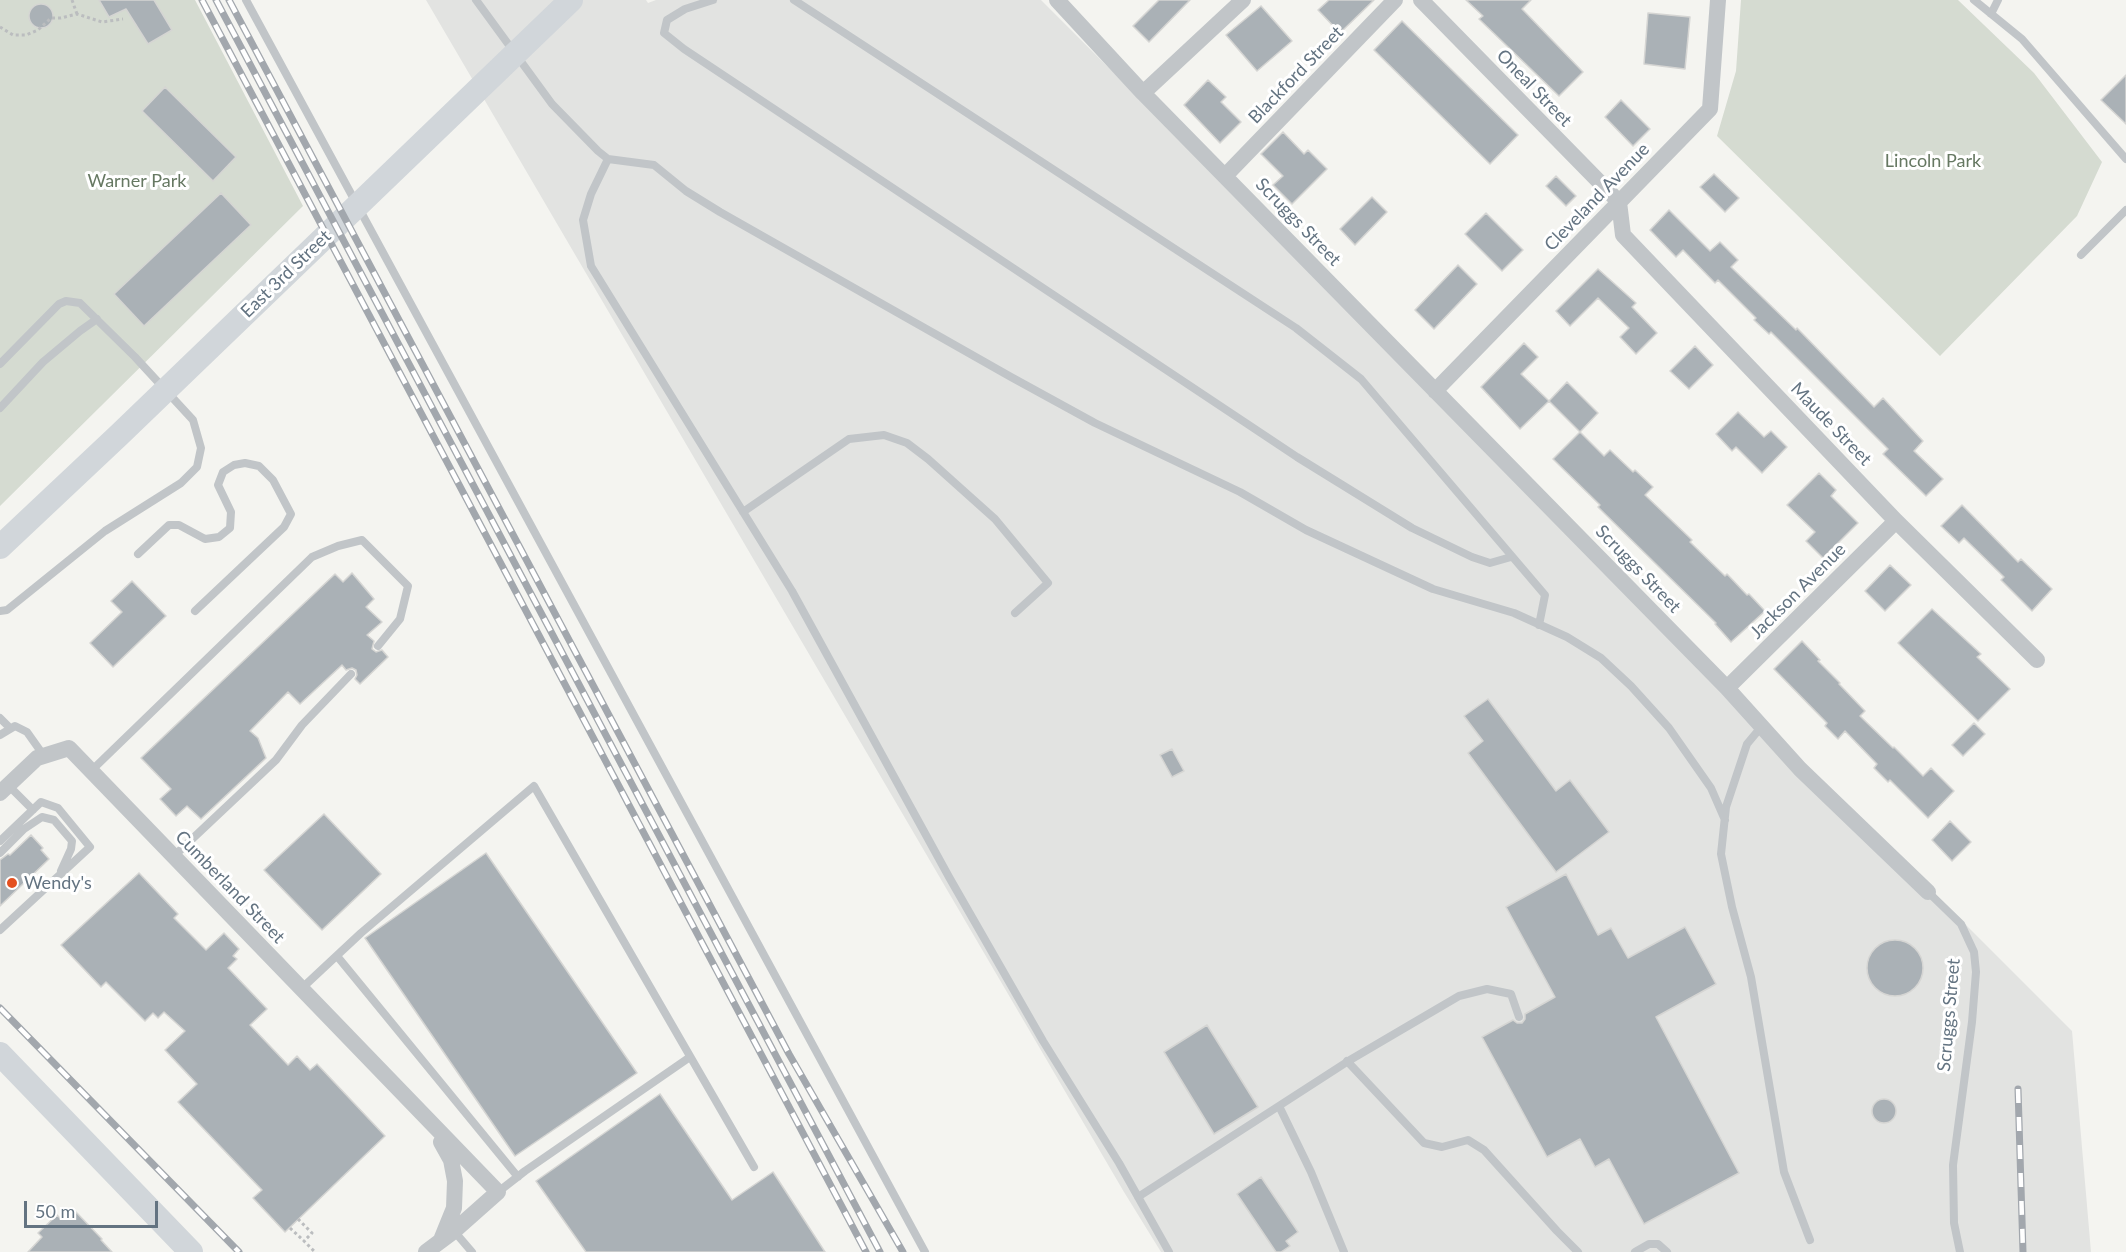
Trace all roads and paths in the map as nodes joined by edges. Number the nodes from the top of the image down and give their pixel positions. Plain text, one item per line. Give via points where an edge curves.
1 (72, 0) edge
2 (246, 0) edge
3 (476, 0) edge
4 (572, 0) edge
5 (713, 0) edge
6 (794, 0) edge
7 (1057, 0) edge
8 (1243, 0) edge
9 (1395, 0) edge
10 (1421, 0) edge
11 (1718, 0) edge
12 (1974, 0) edge
13 (1998, 0) edge
14 (77, 14) junction
15 (1991, 14) junction
16 (123, 19) dead end
17 (0, 27) edge
18 (1143, 93) junction
19 (608, 159) junction
20 (2126, 159) edge
21 (1225, 176) junction
22 (1619, 202) junction
23 (2126, 210) edge
24 (2080, 255) dead end
25 (97, 319) junction
26 (0, 364) edge
27 (1436, 391) junction
28 (0, 408) edge
29 (743, 512) junction
30 (1896, 521) junction
31 (0, 547) edge
32 (138, 554) dead end
33 (1511, 557) junction
34 (0, 611) edge
35 (195, 611) dead end
36 (1015, 613) dead end
37 (1539, 625) junction
38 (378, 646) dead end
39 (2037, 660) dead end
40 (351, 674) dead end
41 (1727, 688) junction
42 (0, 718) edge
43 (1762, 726) junction
44 (10, 728) junction
45 (0, 735) edge
46 (44, 756) junction
47 (91, 771) junction
48 (4, 789) edge
49 (33, 810) junction
50 (1725, 820) junction
51 (0, 841) edge
52 (0, 853) edge
53 (173, 857) junction
54 (59, 877) junction
55 (1929, 892) joint
56 (0, 930) edge
57 (337, 956) junction
58 (301, 989) junction
59 (1519, 1017) dead end
60 (0, 1054) edge
61 (690, 1056) junction
62 (1347, 1061) junction
63 (1279, 1106) junction
64 (422, 1114) junction
65 (754, 1167) dead end
66 (518, 1177) junction
67 (498, 1192) junction
68 (1138, 1197) junction
69 (298, 1219) dead end
70 (290, 1228) dead end
71 (454, 1231) junction
72 (1810, 1240) dead end
73 (304, 1241) junction
74 (433, 1247) edge
75 (191, 1252) edge
76 (315, 1252) edge
77 (472, 1252) edge
78 (925, 1252) edge
79 (1169, 1252) edge
80 (1344, 1252) edge
81 (1578, 1252) edge
82 (1635, 1252) edge
83 (1667, 1252) edge
84 (1960, 1252) edge

1 - 14 path
2 - 78 lane
3 - 19 lane via 552,104
4 - 31 main road, East 3rd Street
5 - 33 lane via 667,20 664,33 1297,457 1413,528 1472,557 1490,563
6 - 33 lane via 1305,335 1361,379
7 - 18 street, Scruggs Street
8 - 18 street
9 - 21 street, Blackford Street
10 - 22 street, Oneal Street
11 - 22 street, Cleveland Avenue via 1710,109
12 - 15 lane
13 - 15 lane
14 - 16 path via 102,22
14 - 17 path via 51,18 26,35 13,35
15 - 20 lane via 2022,39
18 - 21 street, Scruggs Street
19 - 29 lane via 583,220 591,266
19 - 37 lane via 654,165 720,212 1011,377 1135,443 1240,492 1306,530 1432,589 1514,613
21 - 27 street, Scruggs Street
22 - 27 street, Cleveland Avenue
22 - 30 street, Maude Street via 1623,235
23 - 24 lane
25 - 26 lane via 80,303 59,304
25 - 28 lane via 43,362
25 - 34 lane via 193,420 201,448 197,467 181,483 105,531 7,610
27 - 41 street, Scruggs Street
29 - 36 lane via 849,439 884,435 907,443 995,519 1047,583
29 - 68 lane via 792,591 1043,1041
30 - 39 street, Maude Street
30 - 41 street, Jackson Avenue
32 - 35 lane via 169,525 179,525 205,539 219,537 230,528 231,512 218,486 223,472 234,465 259,466 273,480 291,514 285,527
33 - 37 lane via 1545,595
37 - 50 lane via 1601,658 1631,686 1669,728 1711,788
38 - 47 lane via 400,618 408,586 362,540 312,557
40 - 53 lane via 302,725 276,760
41 - 43 street, Scruggs Street
42 - 44 lane
43 - 50 lane via 1747,744
43 - 55 street, Scruggs Street via 1800,769
44 - 45 lane
44 - 46 lane via 15,726 27,732
46 - 47 street, Cumberland Street via 69,748
46 - 48 street, Cumberland Street
47 - 53 street, Cumberland Street
48 - 49 lane
49 - 51 lane
49 - 54 lane via 40,802 58,808 90,847
50 - 72 lane via 1721,854 1751,977 1784,1172
52 - 54 lane via 42,817 54,820 72,841
53 - 58 street, Cumberland Street
54 - 56 lane
55 - 84 lane, Scruggs Street via 1961,924 1974,952 1976,972 1953,1165 1954,1223
57 - 58 lane
57 - 61 lane via 534,786
57 - 66 lane
58 - 64 street, Cumberland Street
59 - 62 lane via 1511,994 1487,988 1460,996
60 - 75 main road
61 - 65 lane
61 - 66 lane
62 - 63 lane
62 - 81 lane via 1424,1143 1442,1147 1468,1140 1484,1150
63 - 68 lane
63 - 80 lane
64 - 67 street, Cumberland Street
64 - 74 street, Cumberland Street via 451,1160 455,1181 454,1208
66 - 67 lane
67 - 71 street
68 - 79 lane
69 - 73 path via 312,1233
70 - 73 path
71 - 74 street
71 - 77 lane
73 - 76 path
82 - 83 lane via 1658,1244

